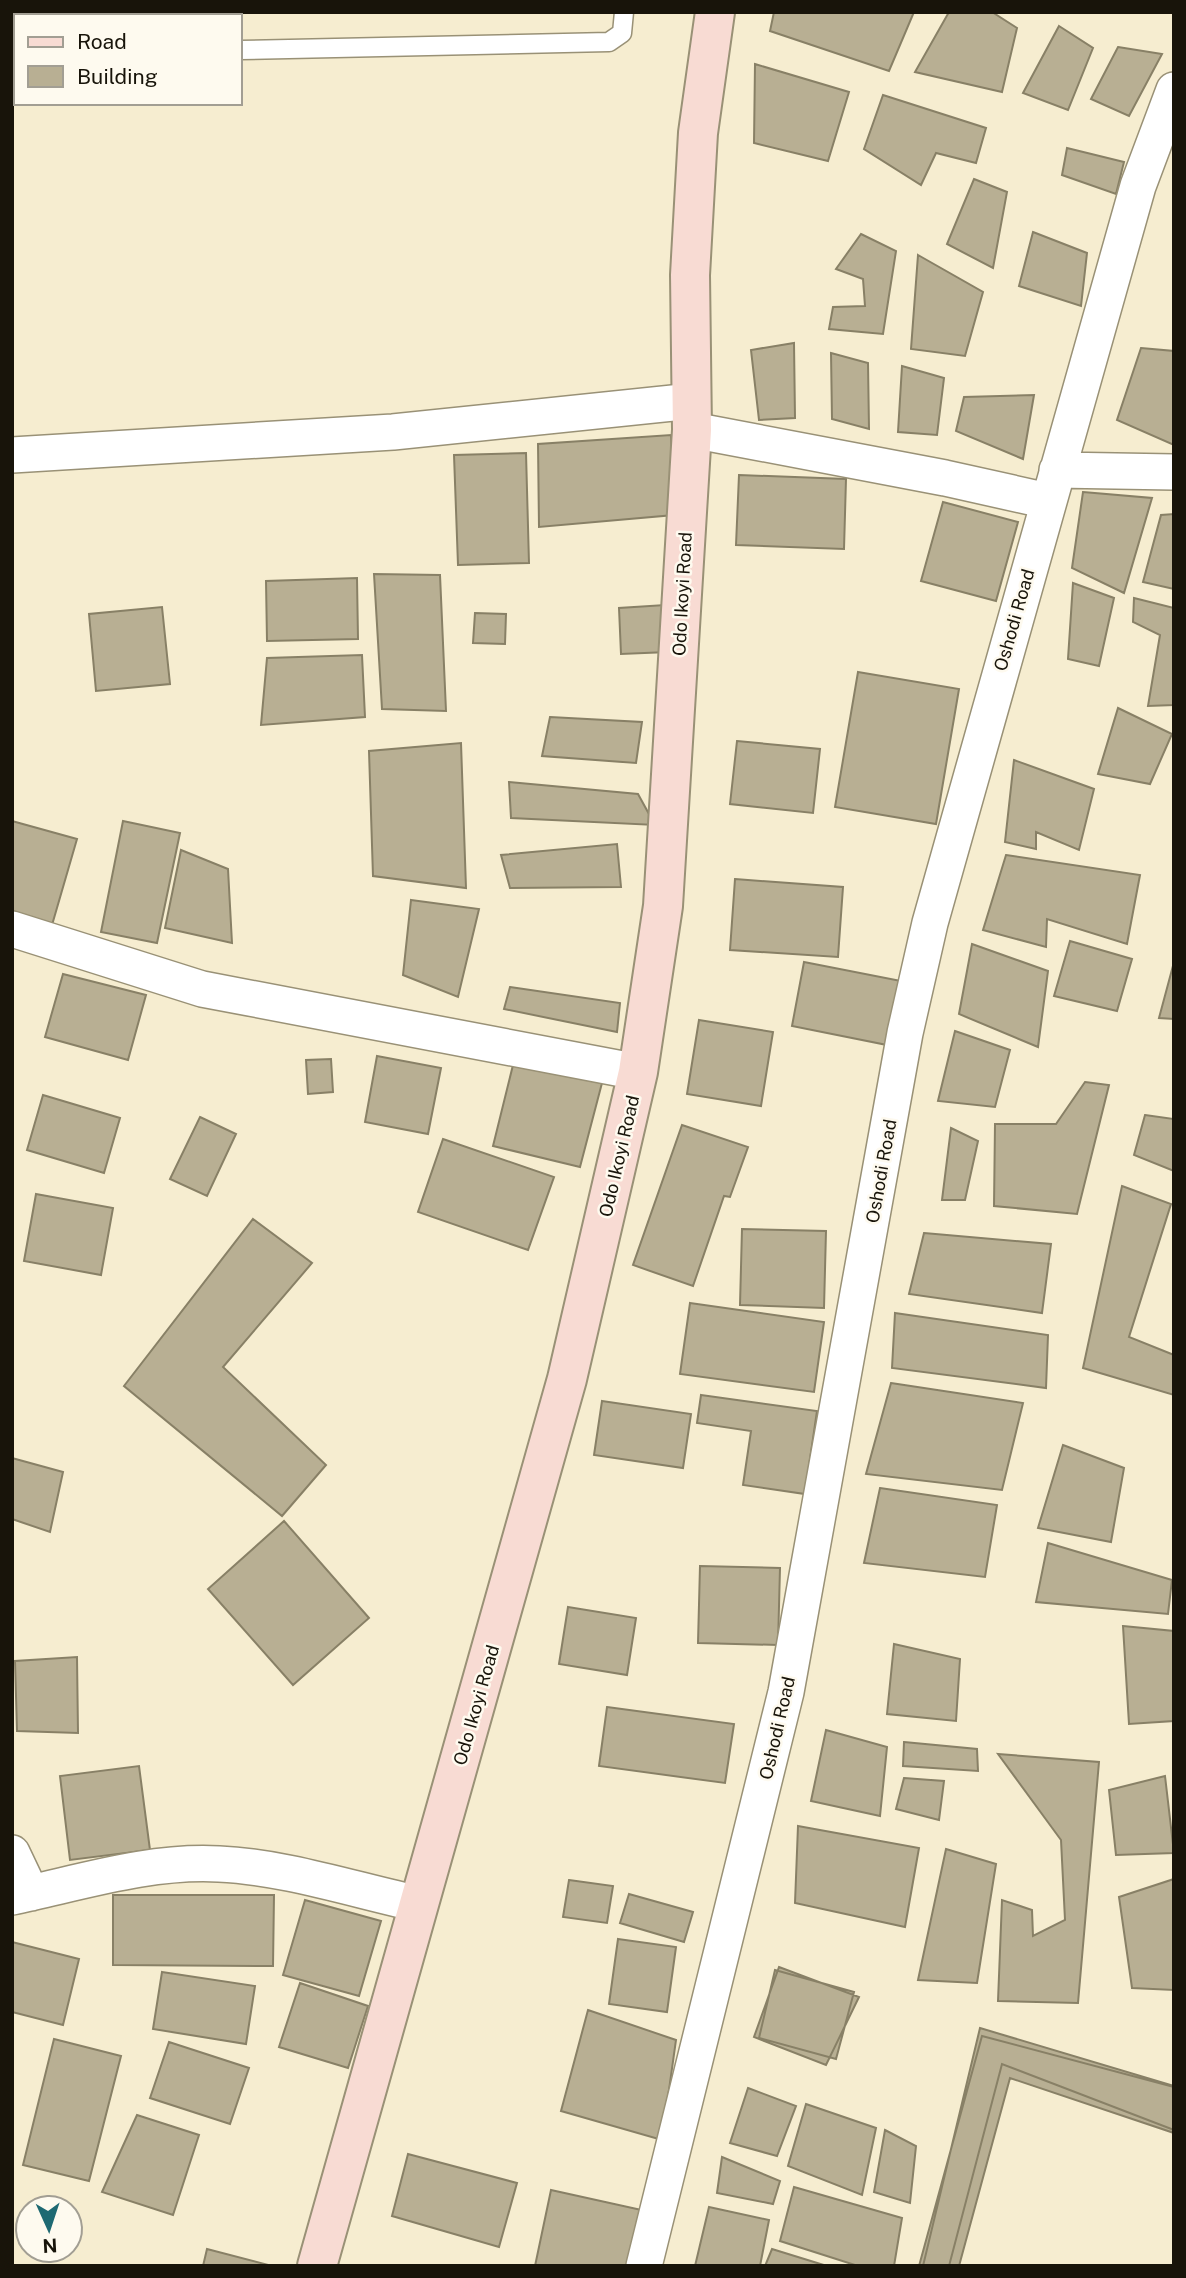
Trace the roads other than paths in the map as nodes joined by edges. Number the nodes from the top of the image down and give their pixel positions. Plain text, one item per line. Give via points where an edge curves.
1 (624, 12) edge
2 (715, 12) edge
3 (242, 50) edge
4 (1174, 90) edge
5 (692, 416) junction
6 (12, 455) edge
7 (1174, 472) edge
8 (1053, 486) junction
9 (12, 929) edge
10 (638, 1072) junction
11 (12, 1853) edge
12 (22, 1895) edge
13 (419, 1905) junction
14 (317, 2266) edge
15 (644, 2266) edge

1 - 3 lane via 622,33 609,42
2 - 5 main road, Odo Ikoyi Road via 698,133 690,275
4 - 8 street, Oshodi Road via 1138,186
5 - 6 street
5 - 8 street via 931,475
5 - 10 main road, Odo Ikoyi Road via 663,906
7 - 8 street
8 - 15 street, Oshodi Road via 930,923 905,1033 786,1692
9 - 10 street via 202,989
10 - 13 main road, Odo Ikoyi Road via 568,1379
11 - 12 street
12 - 13 street via 164,1866 219,1864 272,1871
13 - 14 main road, Odo Ikoyi Road

